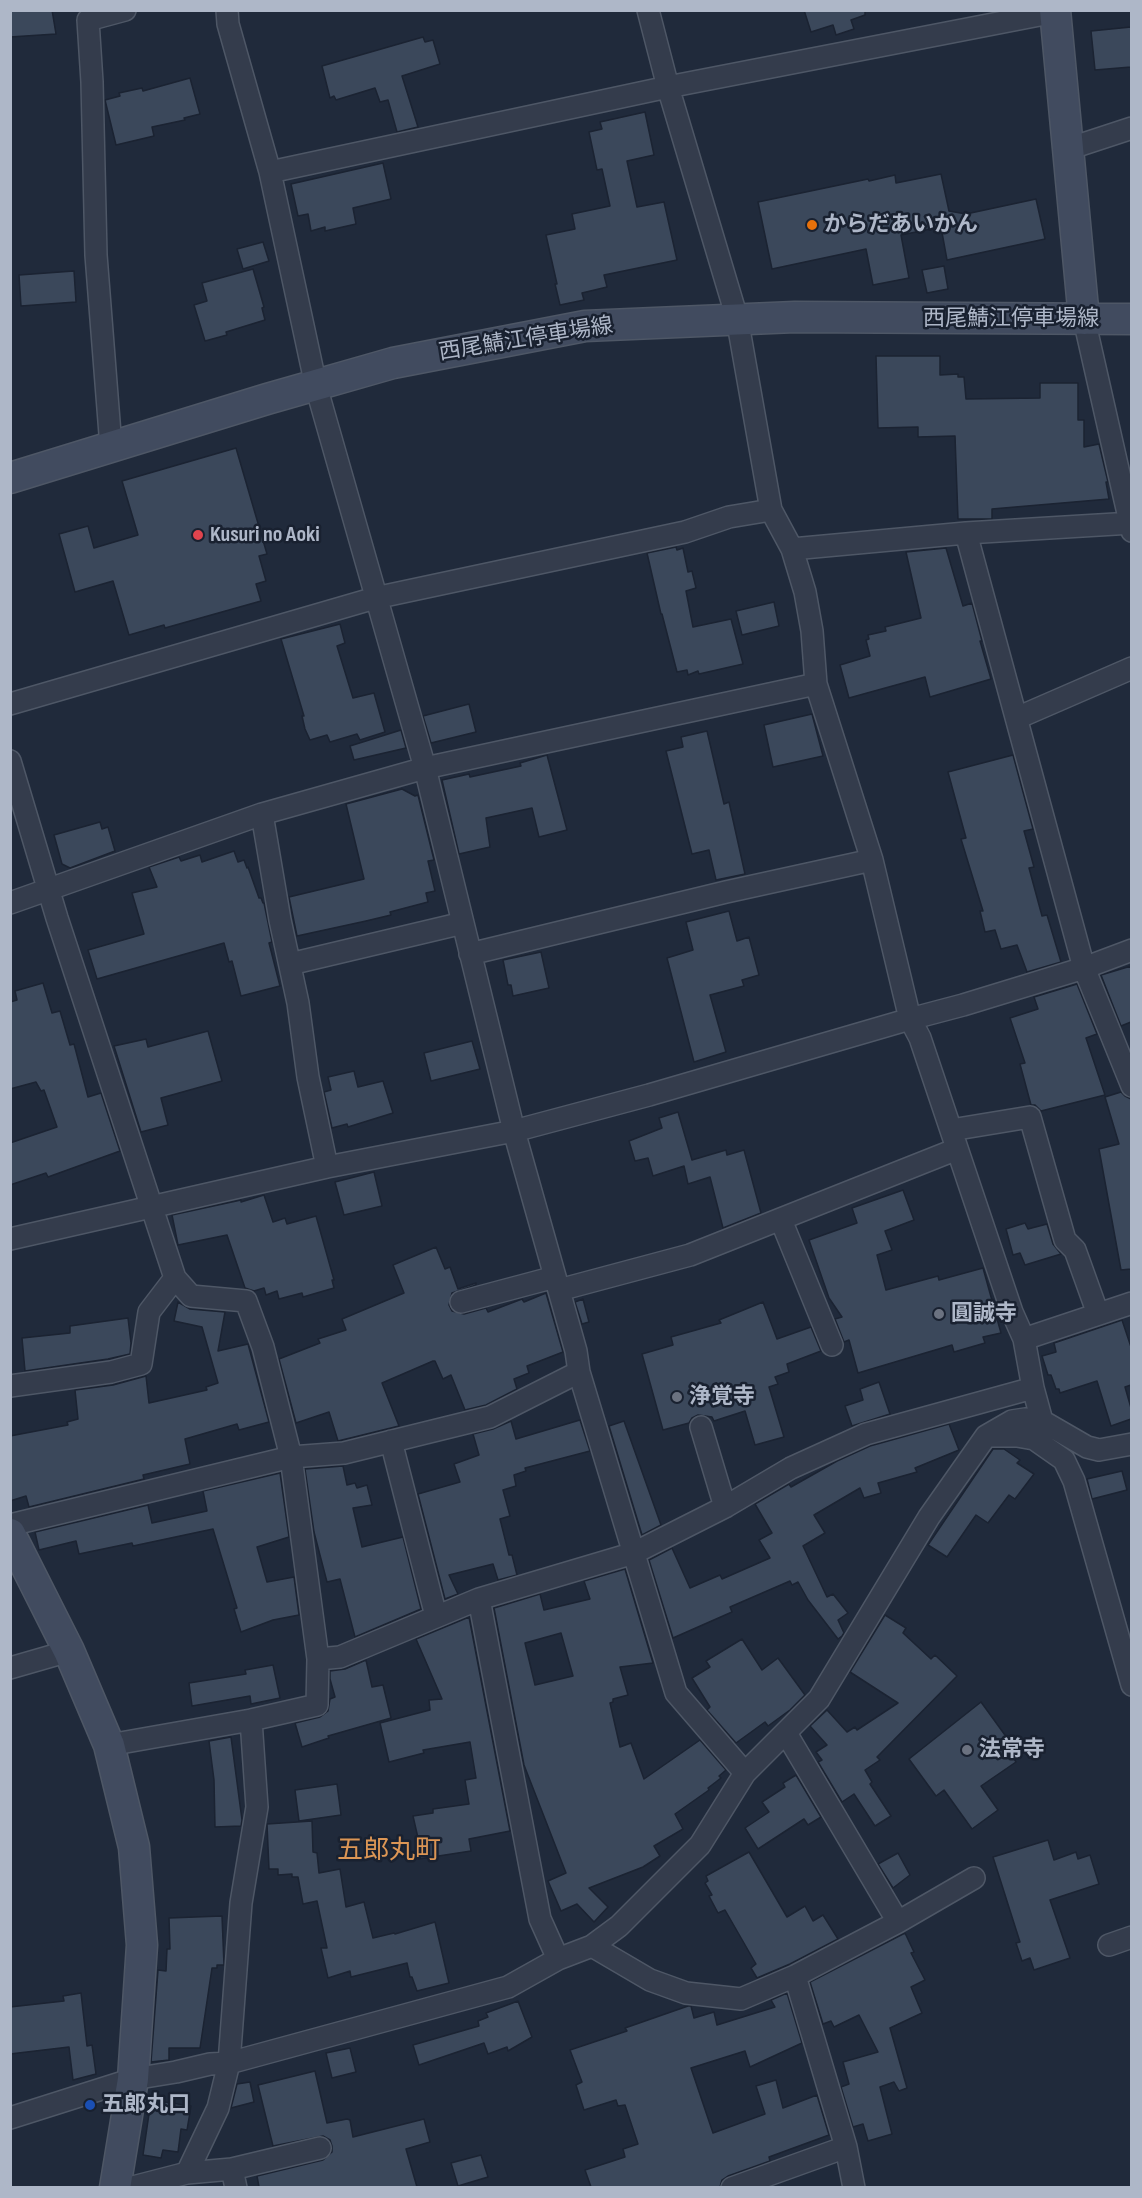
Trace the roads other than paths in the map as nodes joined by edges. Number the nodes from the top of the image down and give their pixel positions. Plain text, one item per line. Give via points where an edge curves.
1 (125, 10) edge
2 (227, 10) edge
3 (648, 10) edge
4 (1055, 11) edge
5 (668, 87) junction
6 (1131, 128) edge
7 (1068, 149) junction
8 (270, 172) junction
9 (737, 318) junction
10 (1084, 319) junction
11 (1131, 319) edge
12 (316, 386) junction
13 (111, 447) junction
14 (10, 478) edge
15 (771, 510) junction
16 (1131, 526) edge
17 (966, 533) junction
18 (792, 549) junction
19 (375, 598) junction
20 (1131, 668) edge
21 (816, 684) junction
22 (10, 704) edge
23 (1017, 718) junction
24 (10, 761) edge
25 (425, 768) junction
26 (262, 813) junction
27 (872, 860) junction
28 (50, 891) junction
29 (10, 903) edge
30 (463, 923) junction
31 (1131, 950) edge
32 (470, 954) junction
33 (290, 964) junction
34 (1084, 968) junction
35 (910, 1018) junction
36 (1131, 1086) edge
37 (514, 1131) junction
38 (954, 1139) junction
39 (327, 1167) junction
40 (152, 1206) junction
41 (781, 1220) junction
42 (10, 1239) edge
43 (176, 1278) junction
44 (557, 1283) junction
45 (461, 1302) dead end
46 (1131, 1303) edge
47 (1098, 1314) junction
48 (1024, 1339) junction
49 (832, 1345) dead end
50 (579, 1372) junction
51 (10, 1386) edge
52 (1033, 1388) junction
53 (1042, 1421) junction
54 (700, 1427) dead end
55 (986, 1436) junction
56 (392, 1441) junction
57 (1131, 1444) edge
58 (291, 1457) junction
59 (725, 1507) junction
60 (10, 1525) edge
61 (10, 1534) edge
62 (634, 1553) junction
63 (478, 1599) junction
64 (436, 1616) junction
65 (69, 1651) junction
66 (318, 1659) junction
67 (10, 1668) edge
68 (1131, 1685) edge
69 (251, 1720) junction
70 (786, 1733) junction
71 (109, 1745) junction
72 (745, 1773) junction
73 (975, 1878) dead end
74 (898, 1922) junction
75 (1131, 1937) edge
76 (1109, 1945) dead end
77 (592, 1946) junction
78 (558, 1959) junction
79 (795, 1976) junction
80 (229, 2063) junction
81 (133, 2079) junction
82 (10, 2118) edge
83 (846, 2147) junction
84 (320, 2148) dead end
85 (187, 2173) junction
86 (234, 2178) edge
87 (115, 2187) edge
88 (129, 2187) edge
89 (732, 2187) edge
90 (854, 2187) edge

1 - 13 street via 88,21 96,255
2 - 8 street
3 - 5 street
4 - 5 street
4 - 7 main road
5 - 8 street
5 - 9 street
6 - 7 street
7 - 10 main road
8 - 12 street
9 - 10 main road, 西尾鯖江停車場線
9 - 12 main road, 西尾鯖江停車場線 via 585,326 393,363
9 - 15 street
10 - 11 main road, 西尾鯖江停車場線
10 - 16 street
12 - 13 main road, 西尾鯖江停車場線
12 - 19 street
13 - 14 main road, 西尾鯖江停車場線
15 - 18 street
15 - 19 street
16 - 17 street
17 - 18 street
17 - 23 street
18 - 21 street via 812,631
19 - 22 street
19 - 25 street
20 - 23 street
21 - 25 street
21 - 27 street
23 - 34 street
24 - 28 street
25 - 26 street
25 - 30 street
26 - 28 street
26 - 33 street
27 - 32 street
27 - 35 street
28 - 29 street
28 - 40 street
30 - 32 street
30 - 33 street
31 - 34 street
32 - 37 street
33 - 39 street
34 - 35 street
34 - 36 street
35 - 37 street
35 - 38 street
37 - 39 street
37 - 44 street
38 - 41 street
38 - 47 street via 1030,1117 1065,1240 1075,1250
38 - 48 street
39 - 40 street
40 - 42 street
40 - 43 street
41 - 44 street via 690,1255
41 - 49 street
43 - 51 street via 149,1312 141,1364
43 - 58 street via 191,1296 246,1302 263,1347
44 - 45 street
44 - 50 street
46 - 47 street
47 - 48 street
48 - 52 street
50 - 56 street via 490,1417
50 - 62 street
52 - 53 street
52 - 59 street via 866,1434 791,1468
53 - 55 street via 1012,1421
53 - 57 street via 1087,1447 1100,1450
54 - 59 street
55 - 68 street via 1034,1438 1064,1460 1074,1481
55 - 70 street via 929,1517 819,1699
56 - 58 street via 344,1453
56 - 64 street
58 - 60 street
58 - 66 street
59 - 62 street
61 - 65 main road
62 - 63 street
62 - 72 street via 676,1693
63 - 64 street
63 - 78 street via 540,1919
64 - 66 street via 339,1656
65 - 67 street
65 - 71 main road
66 - 69 street via 317,1705
69 - 71 street
69 - 80 street via 257,1807 241,1903
70 - 72 street
70 - 74 street
71 - 81 main road via 134,1847 142,1944
72 - 77 street via 700,1845 620,1926
73 - 74 street
74 - 79 street
75 - 76 street
77 - 78 street
77 - 79 street via 650,1980 686,1993 741,1999
78 - 80 street via 508,1987
79 - 83 street
80 - 81 street
80 - 85 street via 218,2108
81 - 82 street
81 - 87 main road
83 - 89 street
83 - 90 street
84 - 86 street
85 - 86 street
85 - 88 street

